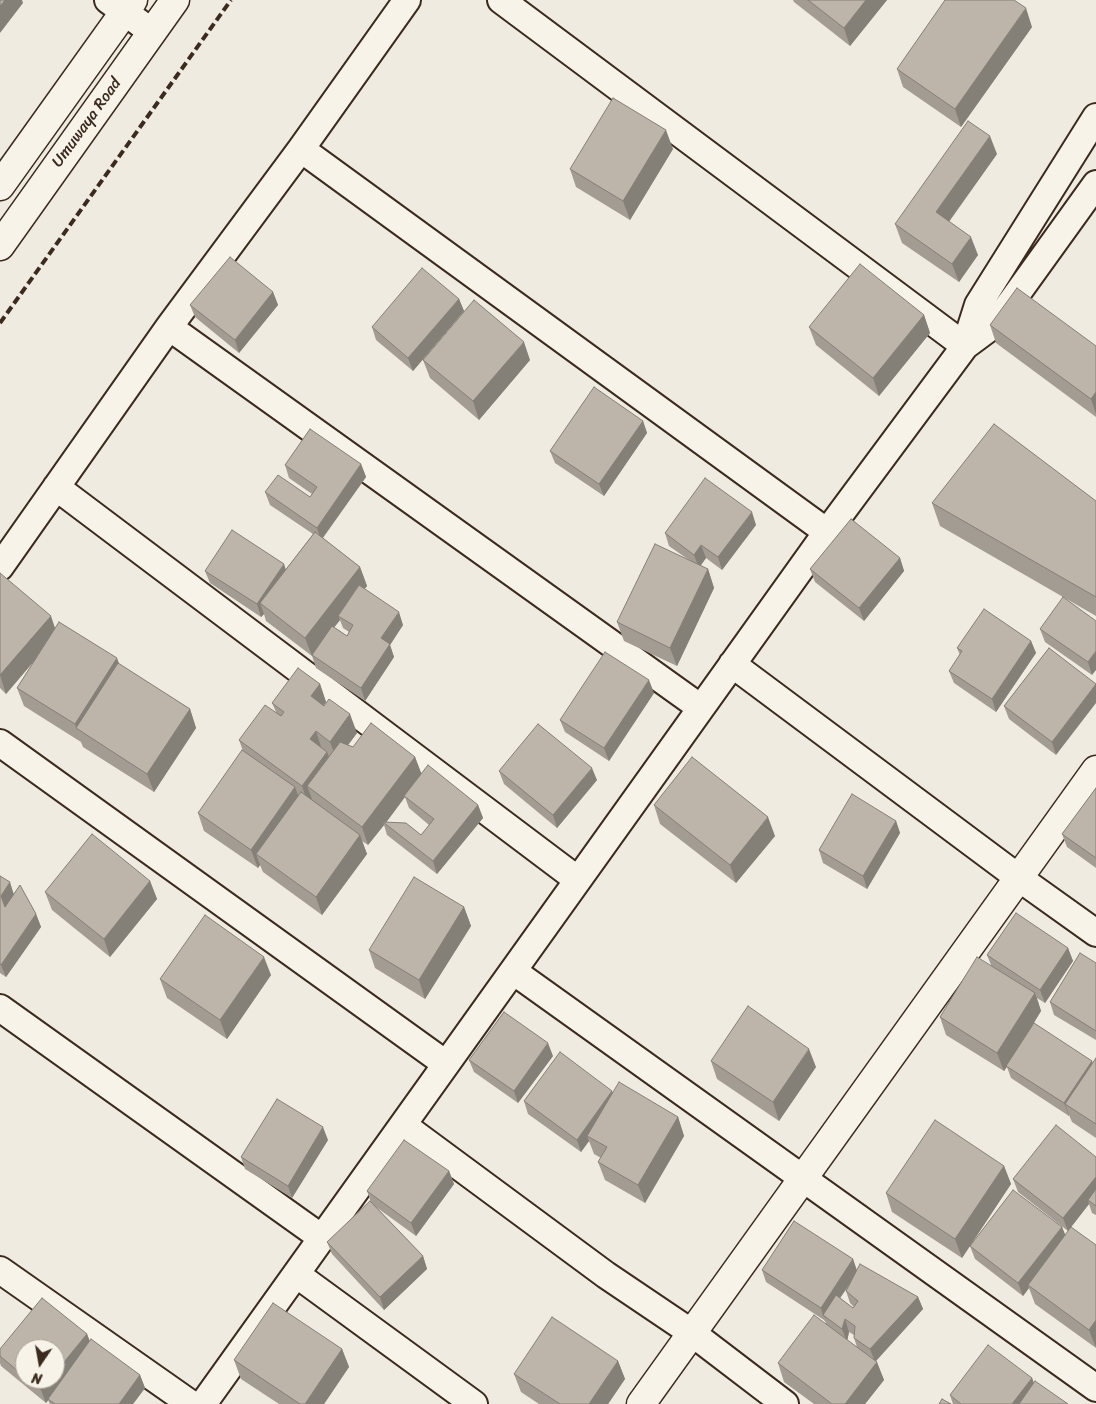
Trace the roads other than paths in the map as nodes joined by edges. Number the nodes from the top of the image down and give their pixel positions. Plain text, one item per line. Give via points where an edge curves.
1 (175, 0) edge
2 (407, 0) edge
3 (501, 0) edge
4 (122, 4) edge
5 (152, 32) junction
6 (1096, 117) edge
7 (301, 149) junction
8 (1096, 184) edge
9 (0, 186) edge
10 (0, 246) edge
11 (168, 327) junction
12 (965, 346) junction
13 (56, 487) junction
14 (827, 532) junction
15 (0, 567) edge
16 (732, 664) junction
17 (701, 708) junction
18 (0, 743) edge
19 (1096, 770) edge
20 (1019, 878) junction
21 (578, 880) junction
22 (1096, 933) edge
23 (513, 971) junction
24 (0, 1008) edge
25 (446, 1064) junction
26 (403, 1125) junction
27 (803, 1178) junction
28 (322, 1238) junction
29 (0, 1270) edge
30 (296, 1274) junction
31 (692, 1333) junction
32 (1096, 1388) edge
33 (191, 1404) edge
34 (203, 1404) edge
35 (474, 1404) edge
36 (641, 1404) edge
37 (785, 1404) edge

1 - 5 street, Umuwaya Road
2 - 7 street
3 - 12 street
4 - 5 street
4 - 9 street, Umuwaya Road
5 - 10 street, Umuwaya Road
6 - 12 street via 978,305
7 - 11 street
7 - 14 street
8 - 12 street via 996,324
11 - 13 street
11 - 17 street
12 - 14 street
13 - 15 street
13 - 21 street
14 - 16 street
16 - 17 street
16 - 20 street
17 - 21 street
18 - 25 street
19 - 20 street
20 - 22 street
20 - 27 street
21 - 23 street
23 - 25 street
23 - 27 street
24 - 28 street
25 - 26 street
26 - 28 street
26 - 31 street via 606,1275
27 - 31 street
27 - 32 street
28 - 30 street
29 - 33 street
30 - 34 street
30 - 35 street
31 - 36 street
31 - 37 street

